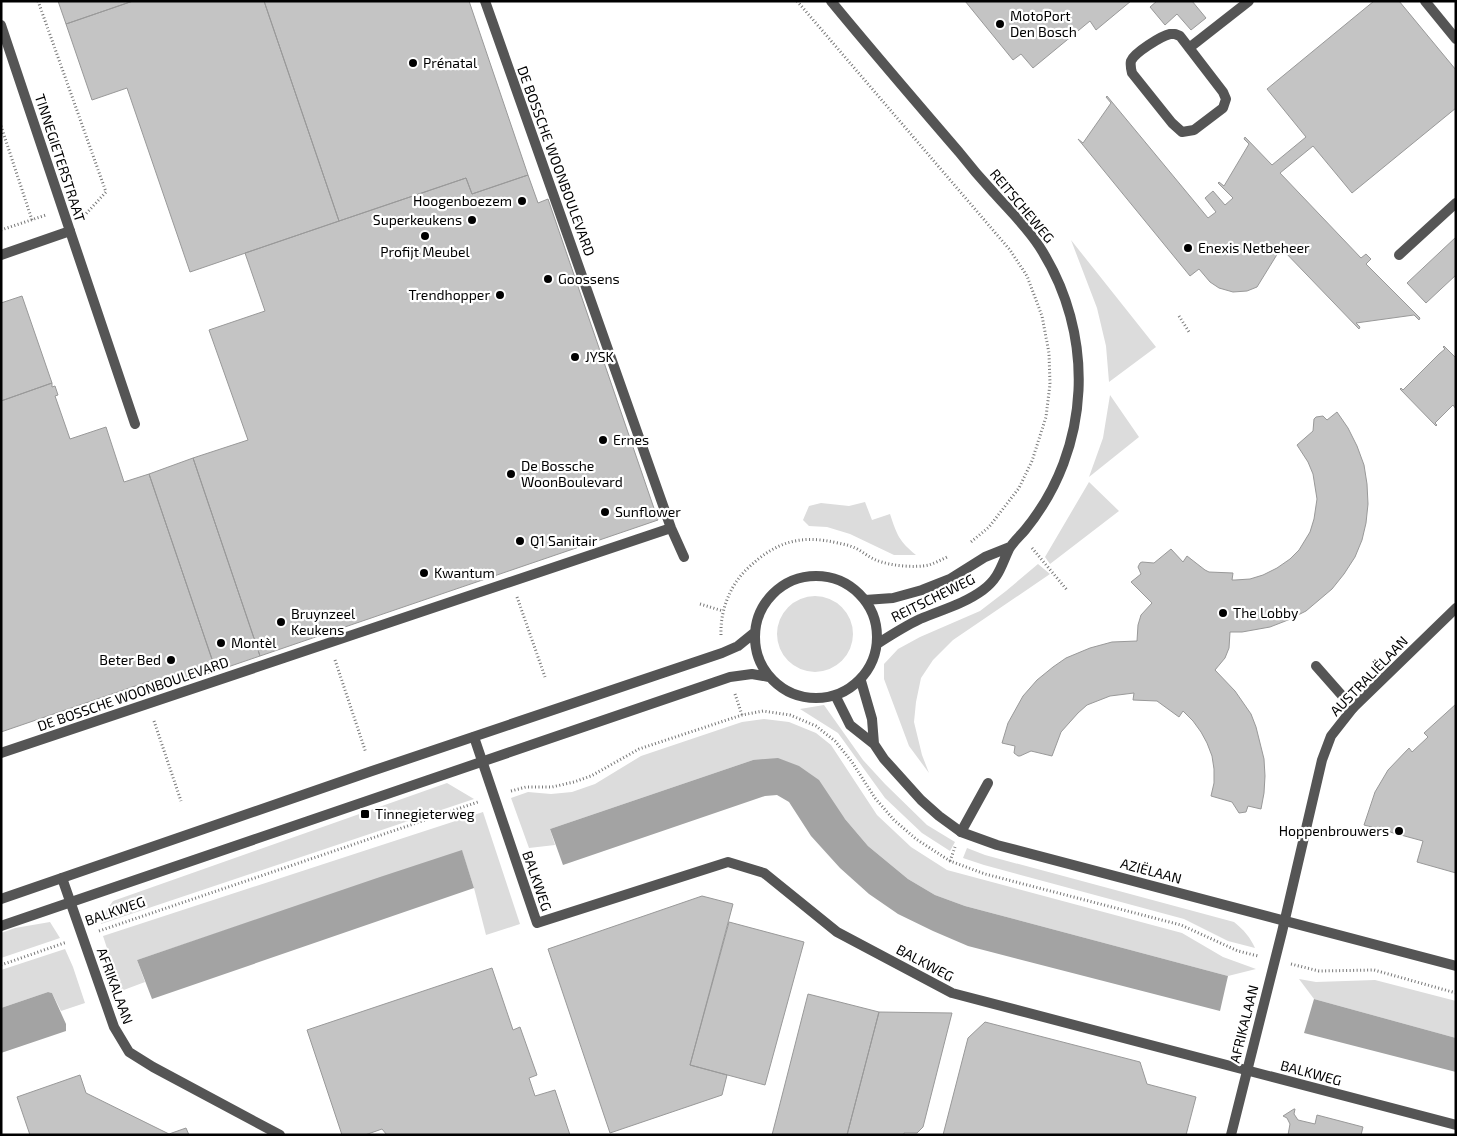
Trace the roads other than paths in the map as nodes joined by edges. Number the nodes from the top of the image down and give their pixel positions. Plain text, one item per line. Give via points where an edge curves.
1 (485, 1) edge
2 (831, 1) edge
3 (1249, 1) edge
4 (1425, 1) edge
5 (1, 25) edge
6 (1456, 39) edge
7 (1189, 48) junction
8 (1456, 203) edge
9 (70, 231) junction
10 (1398, 254) dead end
11 (1, 255) edge
12 (135, 424) dead end
13 (672, 528) junction
14 (1010, 547) junction
15 (684, 557) dead end
16 (865, 600) junction
17 (1456, 608) edge
18 (754, 633) junction
19 (877, 644) junction
20 (1316, 666) dead end
21 (769, 677) junction
22 (861, 681) junction
23 (835, 695) junction
24 (1353, 708) junction
25 (474, 738) junction
26 (874, 744) junction
27 (1, 753) edge
28 (482, 763) junction
29 (988, 783) dead end
30 (961, 832) junction
31 (62, 878) junction
32 (1, 899) edge
33 (71, 903) junction
34 (1284, 920) junction
35 (1, 926) edge
36 (1456, 966) edge
37 (1247, 1071) junction
38 (1456, 1125) edge
39 (280, 1135) edge
40 (1231, 1135) edge

1 - 13 street, DE BOSSCHE WOONBOULEVARD
2 - 14 street, REITSCHEWEG via 1031,235 1052,268 1066,301 1078,350 1076,418 1058,478 1046,502
3 - 7 street
4 - 6 street
5 - 9 street, TINNEGIETERSTRAAT
7 - 7 street via 1226,99 1223,108 1194,130 1182,132 1132,73 1130,63 1164,35 1180,36
8 - 10 street
9 - 11 street, TINNEGIETERSTRAAT
9 - 12 street
13 - 15 street, DE BOSSCHE WOONBOULEVARD
13 - 27 street, DE BOSSCHE WOONBOULEVARD
14 - 16 street, REITSCHEWEG via 922,590 893,598
14 - 19 street, REITSCHEWEG via 999,574 984,590 896,631
16 - 18 street via 852,587 835,578 816,575 791,580 768,597 756,620
16 - 19 street via 873,613
17 - 24 street, AUSTRALIËLAAN
18 - 21 street via 760,664
18 - 25 street via 738,646 722,653
19 - 22 street via 874,658
20 - 24 street
21 - 23 street via 794,695 810,698
21 - 28 street, BALKWEG via 752,674 730,678
22 - 23 street
22 - 26 street via 872,719
23 - 26 street, AZIËLAAN via 850,725
24 - 34 street, AUSTRALIËLAAN via 1331,736 1322,760
25 - 28 street, BALKWEG
25 - 31 street via 372,770
26 - 30 street, AZIËLAAN via 921,800
28 - 33 street, BALKWEG
28 - 37 street, BALKWEG via 537,923 728,862 764,873 837,932 952,993
29 - 30 street
30 - 34 street, AZIËLAAN via 997,845
31 - 32 street
31 - 33 street, AFRIKALAAN
33 - 35 street, BALKWEG
33 - 39 street, AFRIKALAAN via 114,1027 129,1052
34 - 36 street, AZIËLAAN
34 - 37 street, AFRIKALAAN
37 - 38 street, BALKWEG
37 - 40 street, AFRIKALAAN

